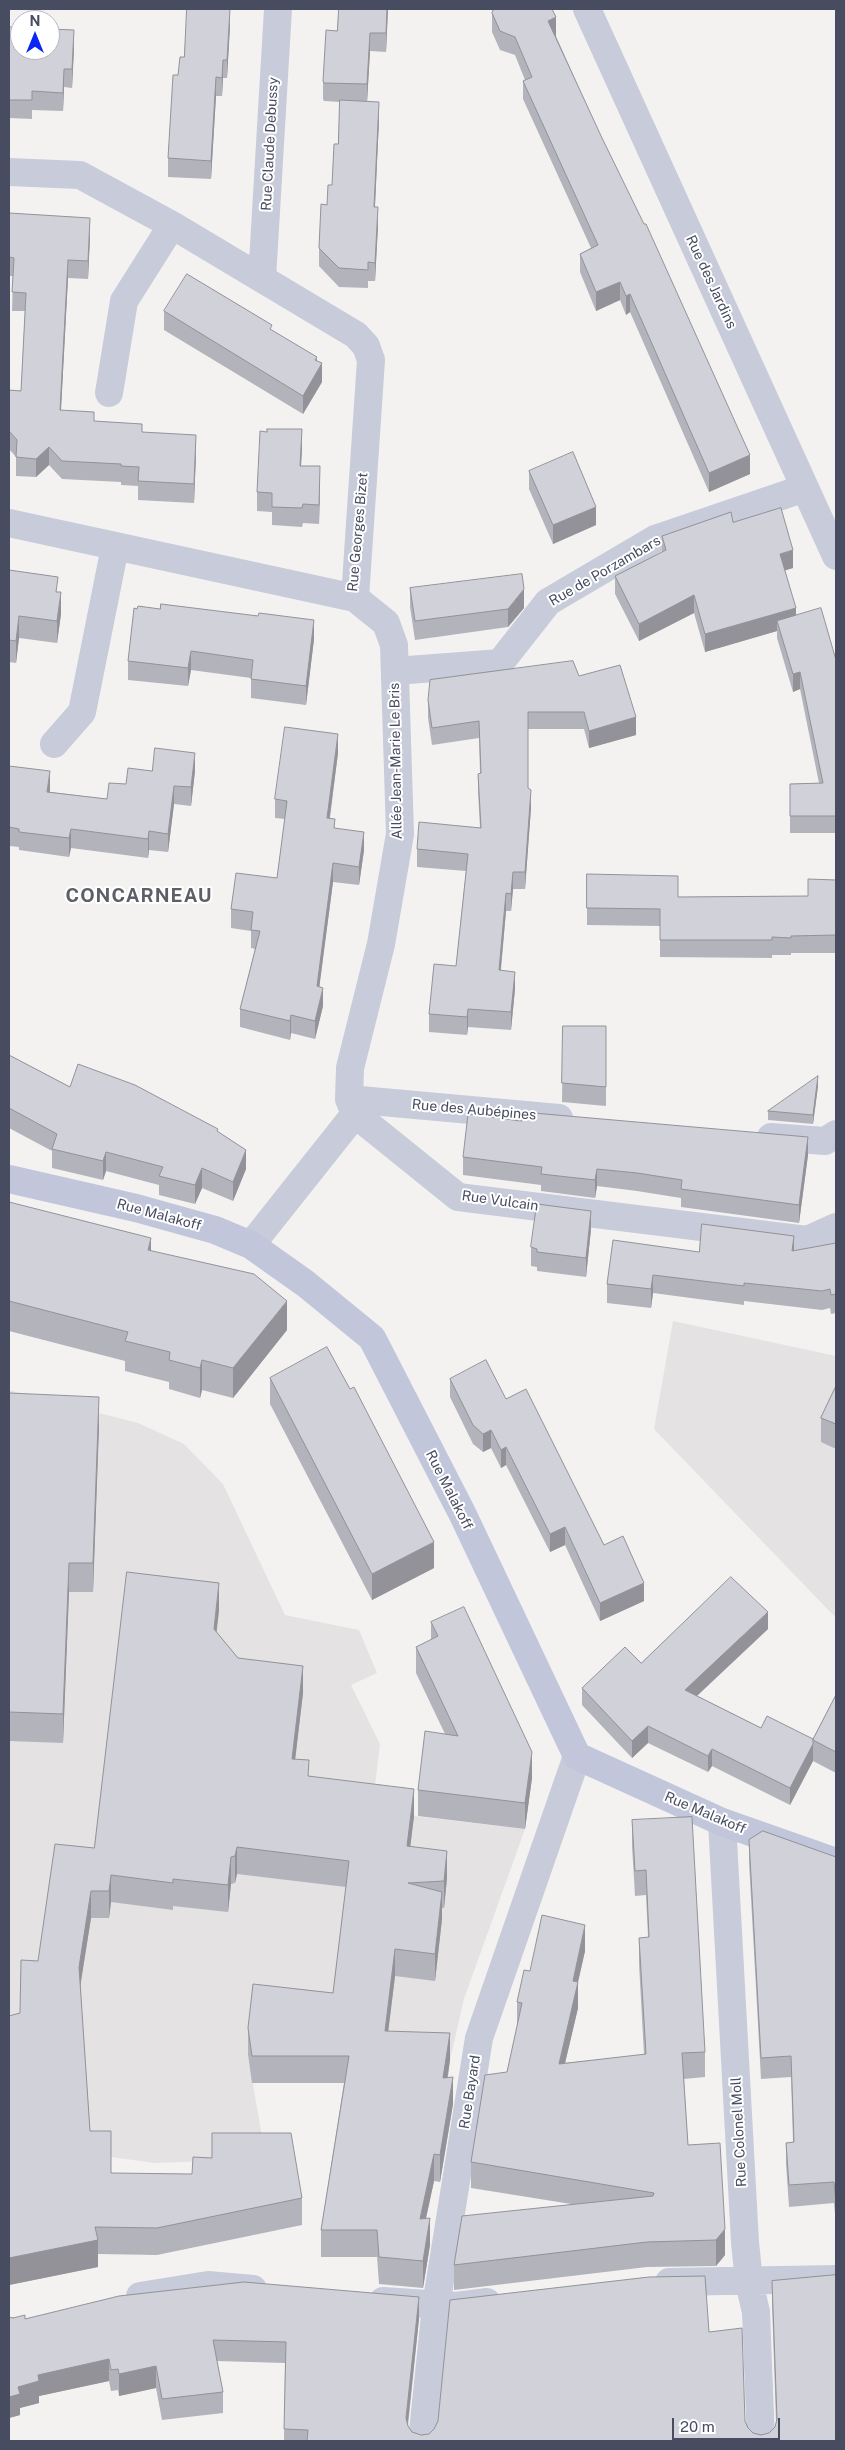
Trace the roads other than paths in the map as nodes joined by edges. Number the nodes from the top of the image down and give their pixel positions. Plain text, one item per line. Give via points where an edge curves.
1 (278, 9) edge
2 (587, 9) edge
3 (9, 172) edge
4 (172, 225) junction
5 (262, 279) junction
6 (109, 393) dead end
7 (805, 488) junction
8 (9, 524) edge
9 (115, 547) junction
10 (836, 556) edge
11 (355, 598) junction
12 (395, 670) junction
13 (54, 744) dead end
14 (347, 1116) junction
15 (587, 1120) edge
16 (746, 1134) edge
17 (836, 1134) edge
18 (9, 1179) edge
19 (836, 1227) edge
20 (251, 1245) junction
21 (577, 1756) junction
22 (722, 1822) junction
23 (836, 1862) edge
24 (836, 2279) edge
25 (749, 2282) junction
26 (648, 2284) edge
27 (276, 2291) edge
28 (353, 2298) edge
29 (515, 2299) edge
30 (113, 2300) edge
31 (436, 2306) junction
32 (422, 2441) edge
33 (761, 2441) edge

1 - 5 street, Rue Claude Debussy
2 - 7 street, Rue des Jardins
3 - 4 street, Rue Georges Bizet via 80,175
4 - 5 street, Rue Georges Bizet
4 - 6 street via 124,301
5 - 11 street, Rue Georges Bizet via 356,335 366,346 370,360
7 - 10 street, Rue des Jardins
7 - 12 street, Rue de Porzambars via 655,539 548,602 500,663
8 - 9 street, Rue Georges Bizet
9 - 11 street, Rue Georges Bizet
9 - 13 street via 82,712
11 - 12 street, Allée Jean-Marie Le Bris via 386,623 394,645
12 - 14 street, Allée Jean-Marie Le Bris via 400,834 381,944 350,1068
14 - 15 street, Rue des Aubépines
14 - 19 street, Rue Vulcain via 458,1197 807,1240
14 - 20 street
16 - 17 street via 825,1141
18 - 20 street, Rue Malakoff via 136,1208 215,1230
20 - 21 street, Rue Malakoff via 306,1284 372,1338 462,1515
21 - 22 street, Rue Malakoff
21 - 31 street, Rue Bayard via 479,2038
22 - 23 street, Rue Malakoff
22 - 25 street, Rue Colonel Moll
24 - 25 street
25 - 26 street
25 - 33 street, Rue Colonel Moll via 756,2312
27 - 30 street via 208,2285
28 - 31 street
29 - 31 street
31 - 32 street, Rue Bayard

